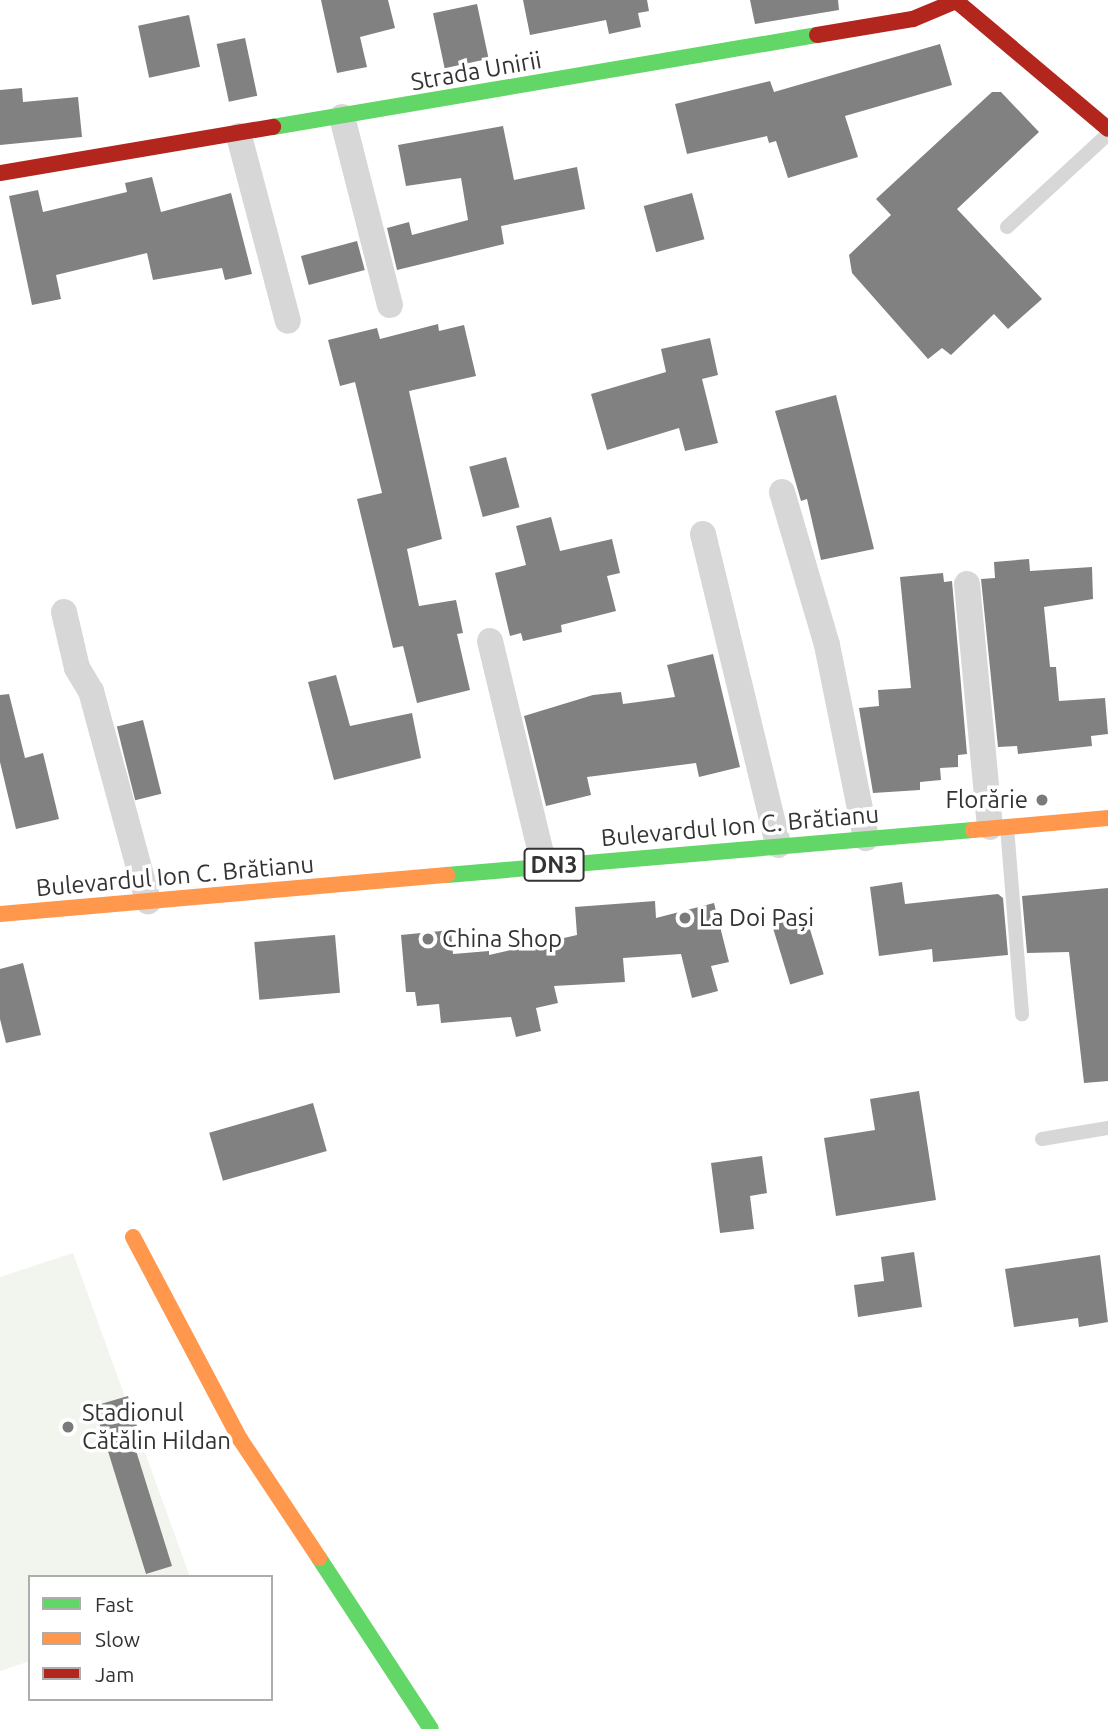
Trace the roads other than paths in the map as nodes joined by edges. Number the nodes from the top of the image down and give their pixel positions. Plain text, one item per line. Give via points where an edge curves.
1 (955, 0) edge
2 (342, 117) junction
3 (1108, 132) edge
4 (239, 136) junction
5 (0, 173) edge
6 (1007, 227) dead end
7 (390, 305) dead end
8 (288, 321) dead end
9 (782, 492) dead end
10 (703, 534) dead end
11 (967, 584) dead end
12 (64, 612) dead end
13 (490, 641) dead end
14 (1108, 818) edge
15 (998, 826) junction
16 (866, 838) junction
17 (778, 845) junction
18 (544, 866) junction
19 (148, 901) junction
20 (0, 914) edge
21 (1022, 1014) dead end
22 (1108, 1128) edge
23 (1042, 1139) dead end
24 (133, 1237) dead end
25 (431, 1729) edge

1 - 2 street, Strada Unirii via 913,19
1 - 3 street
2 - 4 street, Strada Unirii
2 - 7 street
3 - 6 lane
4 - 5 street, Strada Unirii
4 - 8 street
9 - 16 street via 827,645
10 - 17 street
11 - 15 street
12 - 19 street via 77,668 91,691
13 - 18 street
14 - 15 street, Bulevardul Ion C. Brătianu / DN3
15 - 16 street, Bulevardul Ion C. Brătianu / DN3
15 - 21 lane
16 - 17 street, Bulevardul Ion C. Brătianu / DN3
17 - 18 street, Bulevardul Ion C. Brătianu / DN3
18 - 19 street, Bulevardul Ion C. Brătianu / DN3
19 - 20 street, Bulevardul Ion C. Brătianu / DN3
22 - 23 lane
24 - 25 street via 240,1439

